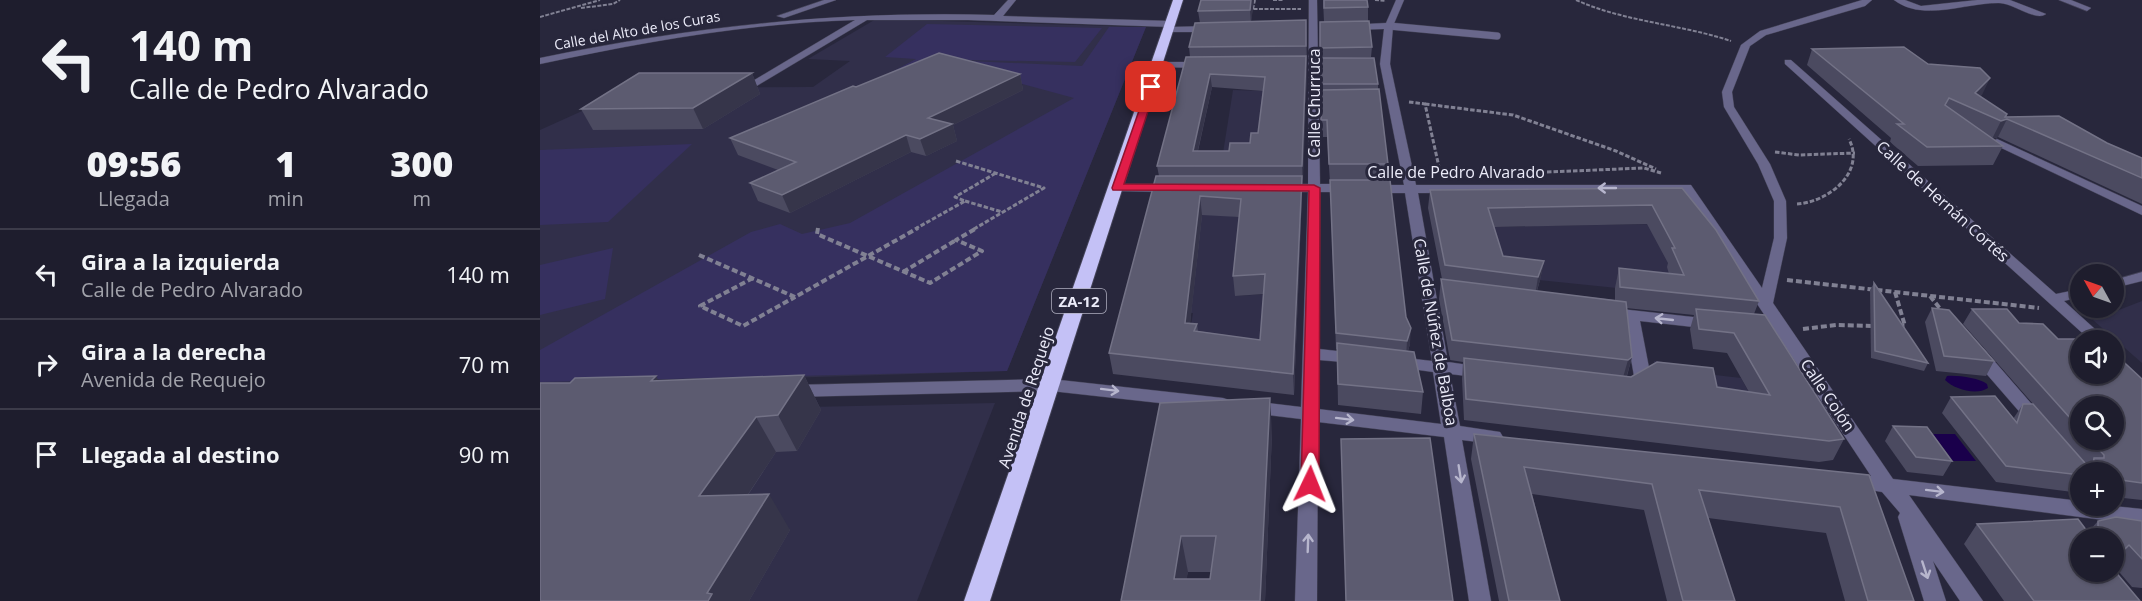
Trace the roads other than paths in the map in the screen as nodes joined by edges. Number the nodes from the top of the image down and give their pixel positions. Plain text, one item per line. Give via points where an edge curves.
1 (832, 0) edge
2 (1012, 0) edge
3 (1178, 0) edge
4 (1400, 0) edge
5 (1868, 0) edge
6 (1898, 0) edge
7 (2001, 0) edge
8 (2063, 0) edge
9 (1313, 4) edge
10 (2087, 8) dead end
11 (2042, 14) dead end
12 (797, 17) junction
13 (865, 18) junction
14 (995, 19) junction
15 (1389, 26) junction
16 (1170, 27) junction
17 (1335, 28) edge
18 (1225, 29) edge
19 (1497, 36) dead end
20 (540, 61) edge
21 (1788, 62) dead end
22 (1217, 64) edge
23 (1298, 64) edge
24 (1321, 64) junction
25 (1159, 65) junction
26 (750, 87) dead end
27 (1997, 142) edge
28 (1118, 188) junction
29 (1184, 188) edge
30 (1264, 188) edge
31 (1314, 188) junction
32 (1687, 188) joint
33 (1411, 189) junction
34 (2142, 211) edge
35 (2142, 276) edge
36 (2124, 281) edge
37 (2070, 295) edge
38 (2052, 299) junction
39 (1766, 302) junction
40 (1608, 313) edge
41 (1631, 316) junction
42 (1726, 325) edge
43 (1762, 329) edge
44 (2087, 330) edge
45 (1785, 331) junction
46 (1966, 339) edge
47 (1312, 354) junction
48 (1441, 367) junction
49 (1499, 374) edge
50 (1052, 385) junction
51 (1614, 388) edge
52 (778, 392) edge
53 (1312, 414) junction
54 (1453, 432) junction
55 (2050, 437) edge
56 (1510, 439) edge
57 (1839, 480) edge
58 (1895, 493) junction
59 (2050, 506) junction
60 (2070, 507) edge
61 (2124, 512) edge
62 (2142, 517) edge
63 (2068, 528) edge
64 (977, 601) edge
65 (1306, 601) edge
66 (1480, 601) edge
67 (1935, 601) edge
68 (1972, 601) edge

1 - 12 street
2 - 14 street
3 - 16 highway, Avenida de Requejo / ZA-12
4 - 15 street, Calle de Núñez de Balboa
5 - 39 street via 1772,30 1746,45 1727,93 1729,107 1774,185 1780,203 1781,230
6 - 7 street via 1920,9
7 - 11 street
8 - 10 street
9 - 24 street, Calle Churruca
12 - 13 street, Calle del Alto de los Curas
12 - 20 street, Calle del Alto de los Curas
13 - 14 street, Calle del Alto de los Curas
13 - 26 street
14 - 16 street, Calle del Alto de los Curas
15 - 17 street
15 - 19 lane
15 - 33 street, Calle de Núñez de Balboa via 1379,64
16 - 18 street, Calle del Alto de los Curas
16 - 25 highway, Avenida de Requejo / ZA-12
21 - 38 street, Calle de Hernán Cortés
22 - 25 street
23 - 24 street
24 - 31 street, Calle Churruca
25 - 28 highway, Avenida de Requejo / ZA-12
27 - 34 street
28 - 29 street
28 - 50 highway, Avenida de Requejo / ZA-12
30 - 31 street, Calle de Pedro Alvarado
31 - 33 street, Calle de Pedro Alvarado
31 - 47 street, Calle Churruca
32 -> 33 street, Calle de Pedro Alvarado
32 - 39 street, Calle Colón
33 - 48 street, Calle de Núñez de Balboa via 1434,290
35 - 36 street
37 - 38 street
38 - 44 street, Calle de Hernán Cortés
39 - 45 street, Calle Colón
40 - 41 street
42 -> 41 street
41 - 51 street via 1643,378 1626,389
43 - 45 street
45 - 58 street, Calle Colón
46 - 55 street
47 - 48 street
47 - 53 street, Calle Churruca
48 - 49 street
48 - 54 street, Calle de Núñez de Balboa
50 - 52 street
50 -> 53 street
50 - 64 highway, Avenida de Requejo / ZA-12
53 -> 54 street
65 -> 53 street, Calle Churruca
54 - 56 street
54 -> 66 street, Calle de Núñez de Balboa
57 - 58 street
58 -> 59 street
58 -> 67 street
58 - 68 street, Calle Colón
59 - 60 street
59 - 63 street
61 - 62 street

